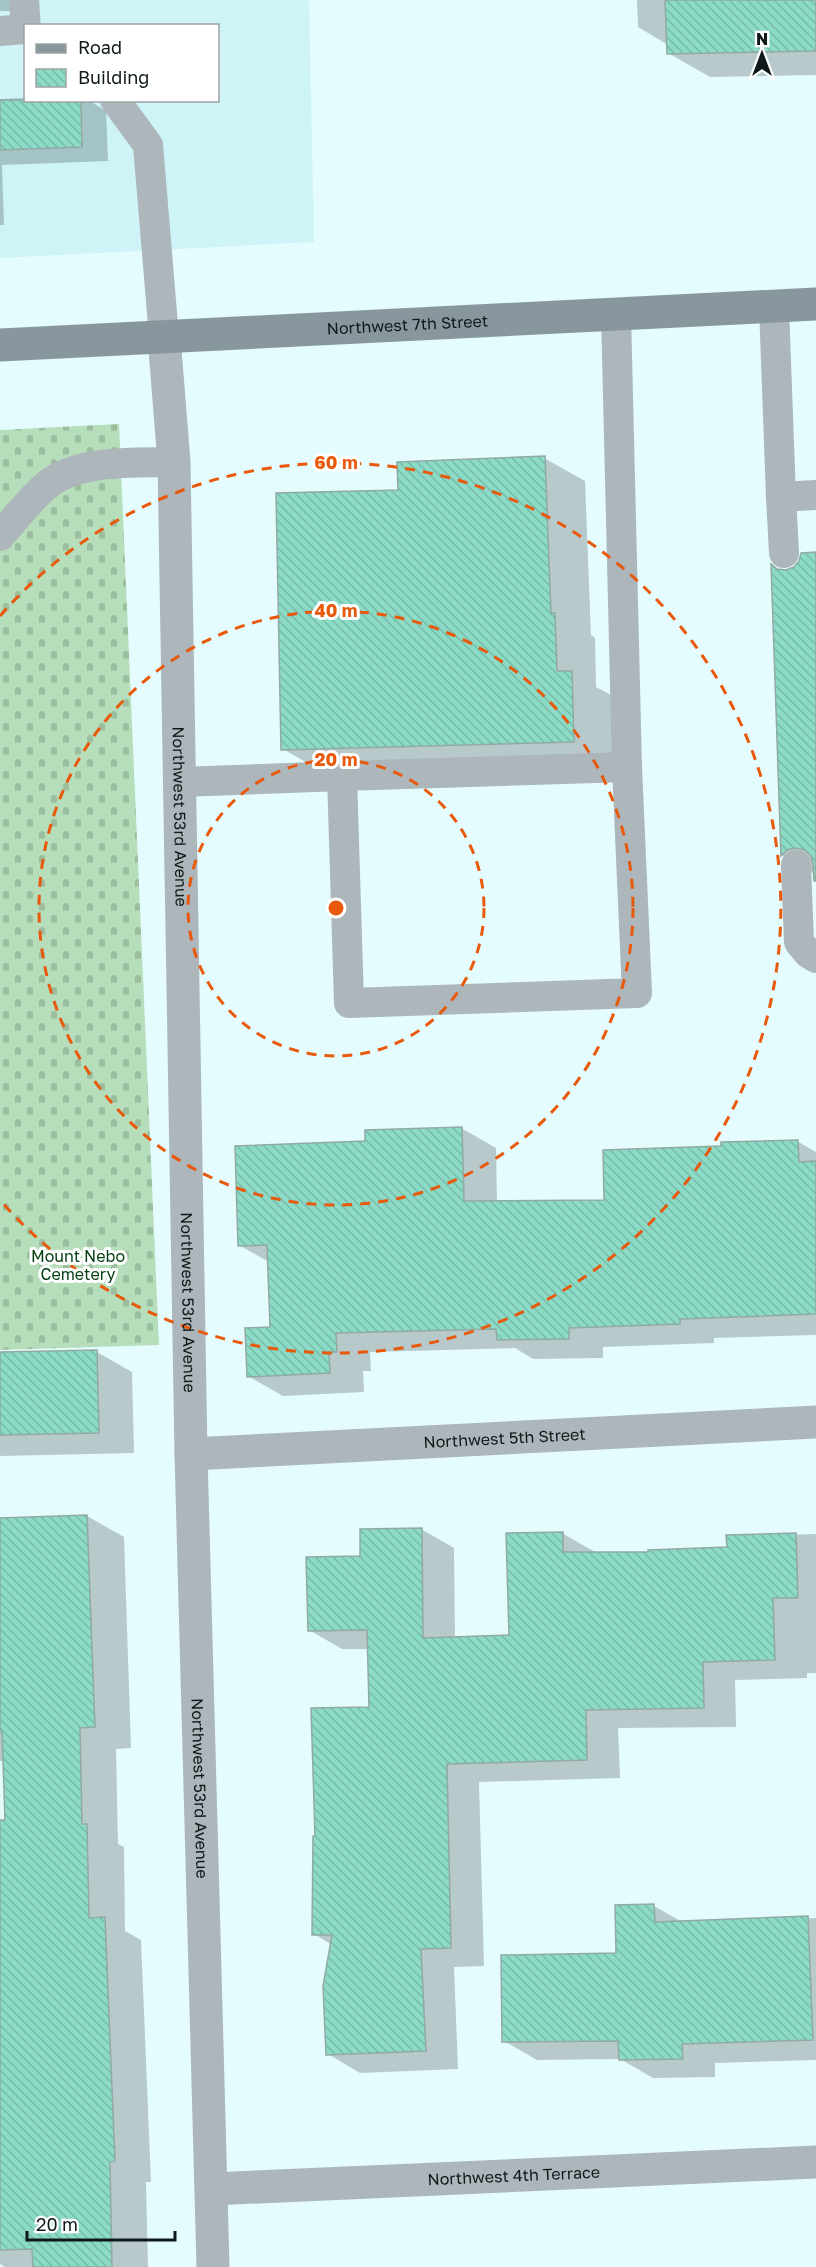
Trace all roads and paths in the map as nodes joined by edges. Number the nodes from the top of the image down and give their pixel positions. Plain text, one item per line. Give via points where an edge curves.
1 (24, 0) edge
2 (25, 24) edge
3 (24, 29) edge
4 (0, 32) edge
5 (116, 102) edge
6 (816, 304) edge
7 (774, 307) junction
8 (616, 314) junction
9 (164, 337) junction
10 (0, 345) edge
11 (174, 462) junction
12 (816, 495) edge
13 (782, 497) junction
14 (0, 536) edge
15 (784, 553) dead end
16 (627, 767) junction
17 (342, 776) junction
18 (180, 782) junction
19 (796, 865) dead end
20 (816, 958) edge
21 (816, 1422) edge
22 (191, 1454) junction
23 (816, 2162) edge
24 (212, 2189) junction
25 (213, 2267) edge

1 - 2 lane
3 - 4 lane
5 - 9 lane via 148,146
6 - 7 main road, Northwest 7th Street
7 - 8 main road, Northwest 7th Street
7 - 13 lane
8 - 9 main road, Northwest 7th Street
8 - 16 lane
9 - 10 main road, Northwest 7th Street
9 - 11 street, Northwest 53rd Avenue
11 - 14 lane via 112,464 75,470 49,483
11 - 18 street, Northwest 53rd Avenue
12 - 13 lane
13 - 15 lane
16 - 17 lane
16 - 17 lane via 637,993 349,1004
17 - 18 lane
18 - 22 street, Northwest 53rd Avenue
19 - 20 lane via 799,942
21 - 22 street, Northwest 5th Street
22 - 24 street, Northwest 53rd Avenue
23 - 24 street, Northwest 4th Terrace
24 - 25 street, Northwest 53rd Avenue

